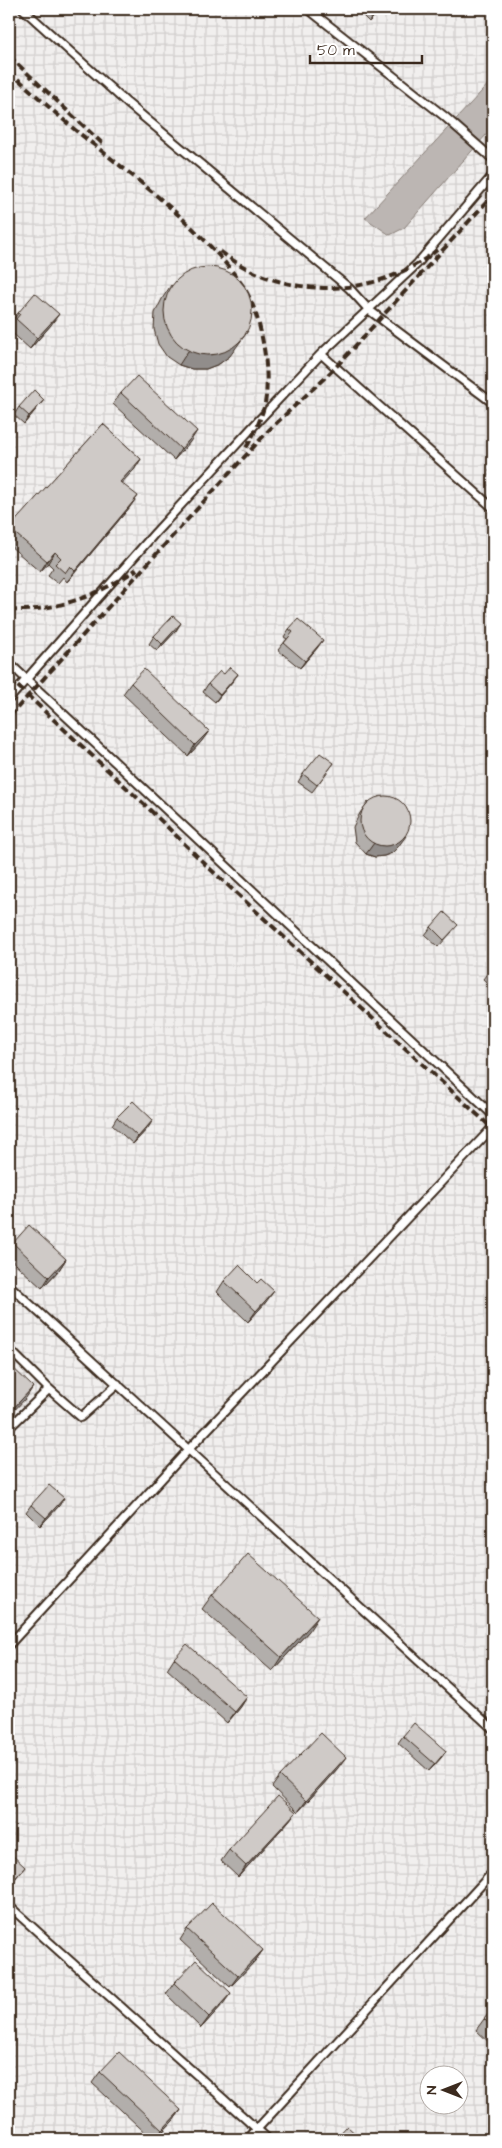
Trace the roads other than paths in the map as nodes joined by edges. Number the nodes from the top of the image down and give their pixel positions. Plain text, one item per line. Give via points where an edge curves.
1 (24, 9) edge
2 (308, 9) edge
3 (493, 159) edge
4 (493, 175) edge
5 (369, 310) junction
6 (321, 354) junction
7 (493, 403) edge
8 (493, 508) edge
9 (9, 663) edge
10 (27, 679) junction
11 (9, 699) edge
12 (493, 1115) edge
13 (493, 1127) edge
14 (10, 1288) edge
15 (9, 1349) edge
16 (118, 1384) junction
17 (49, 1389) junction
18 (9, 1428) edge
19 (188, 1450) junction
20 (9, 1645) edge
21 (493, 1729) edge
22 (493, 1872) edge
23 (9, 1906) edge
24 (257, 2129) junction
25 (248, 2139) edge
26 (268, 2139) edge

1 - 5 lane via 127,103 349,288
2 - 3 lane via 444,116
4 - 5 lane via 418,264
5 - 6 lane
5 - 7 lane
6 - 8 lane
6 - 10 lane via 155,533
9 - 10 lane
10 - 11 lane
10 - 12 lane
13 - 19 lane
14 - 16 lane
15 - 17 lane
16 - 17 lane via 81,1417
16 - 19 lane
17 - 18 lane
19 - 20 lane
19 - 21 lane
22 - 24 lane
23 - 24 lane
24 - 25 lane
24 - 26 lane

